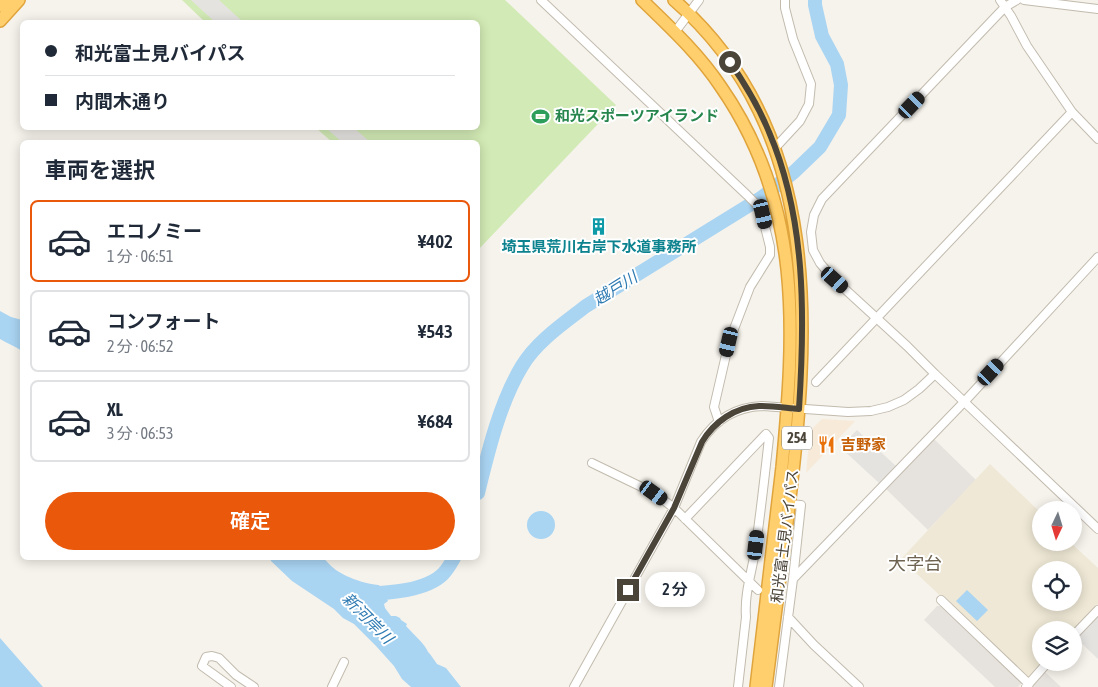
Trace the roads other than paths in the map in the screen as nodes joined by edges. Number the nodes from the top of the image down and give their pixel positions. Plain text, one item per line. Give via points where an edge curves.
1 (6, 0) edge
2 (19, 0) edge
3 (541, 0) edge
4 (642, 0) edge
5 (674, 0) edge
6 (699, 0) edge
7 (785, 0) edge
8 (1000, 0) edge
9 (1017, 0) edge
10 (1024, 0) edge
11 (0, 6) edge
12 (1005, 7) junction
13 (1098, 9) edge
14 (688, 13) junction
15 (0, 21) edge
16 (675, 32) junction
17 (1072, 112) junction
18 (1098, 139) edge
19 (775, 148) junction
20 (1098, 257) edge
21 (877, 317) junction
22 (935, 374) junction
23 (816, 382) dead end
24 (965, 401) junction
25 (793, 409) junction
26 (719, 422) junction
27 (592, 463) dead end
28 (789, 504) junction
29 (674, 508) junction
30 (685, 519) junction
31 (1098, 529) edge
32 (792, 579) junction
33 (748, 582) junction
34 (758, 590) dead end
35 (941, 600) dead end
36 (1098, 610) edge
37 (788, 618) junction
38 (1082, 627) edge
39 (344, 662) dead end
40 (1040, 671) edge
41 (1027, 685) edge
42 (231, 687) edge
43 (254, 687) edge
44 (332, 687) edge
45 (574, 687) edge
46 (738, 687) edge
47 (756, 687) edge
48 (766, 687) edge
49 (779, 687) edge
50 (859, 687) edge

1 - 11 highway
2 - 15 highway
3 - 26 street via 747,195 763,214 770,255 750,286 729,342 714,407
4 - 16 highway, 和光富士見バイパス / 254
5 - 14 highway, 和光富士見バイパス / 254
6 - 14 street
7 - 19 street via 793,39 811,84 809,104 800,121
8 - 12 street
9 - 12 street
10 - 13 street
12 - 17 street via 1030,51
12 - 21 street via 822,199 816,210 811,232 817,257 835,280
14 - 16 street
14 - 19 highway, 和光富士見バイパス / 254 via 739,76
16 - 25 highway, 和光富士見バイパス / 254 via 730,100 750,136 775,199 789,287
17 - 18 street
17 - 21 street
19 - 25 highway, 和光富士見バイパス / 254 via 788,189 800,276 802,351
20 - 24 street
21 - 22 street
21 - 23 street
22 - 24 street
22 - 25 street via 904,400 880,409 848,412
24 - 31 street
24 - 32 street
25 - 26 street via 753,406 733,412
25 - 28 highway, 和光富士見バイパス / 254 via 795,455
25 - 47 highway, 和光富士見バイパス / 254 via 782,467
26 - 29 street via 706,434
27 - 29 street via 654,493
28 - 32 street via 801,504
28 - 48 highway, 和光富士見バイパス / 254
29 - 30 street
29 - 45 street
30 - 33 street
30 - 33 street via 766,434 769,438 767,458
32 - 37 street
33 - 34 street
33 - 46 street
35 - 41 street
36 - 38 street
37 - 49 street
37 - 50 street
39 - 44 street
40 - 41 street
42 - 43 street via 202,666 206,657 219,658

